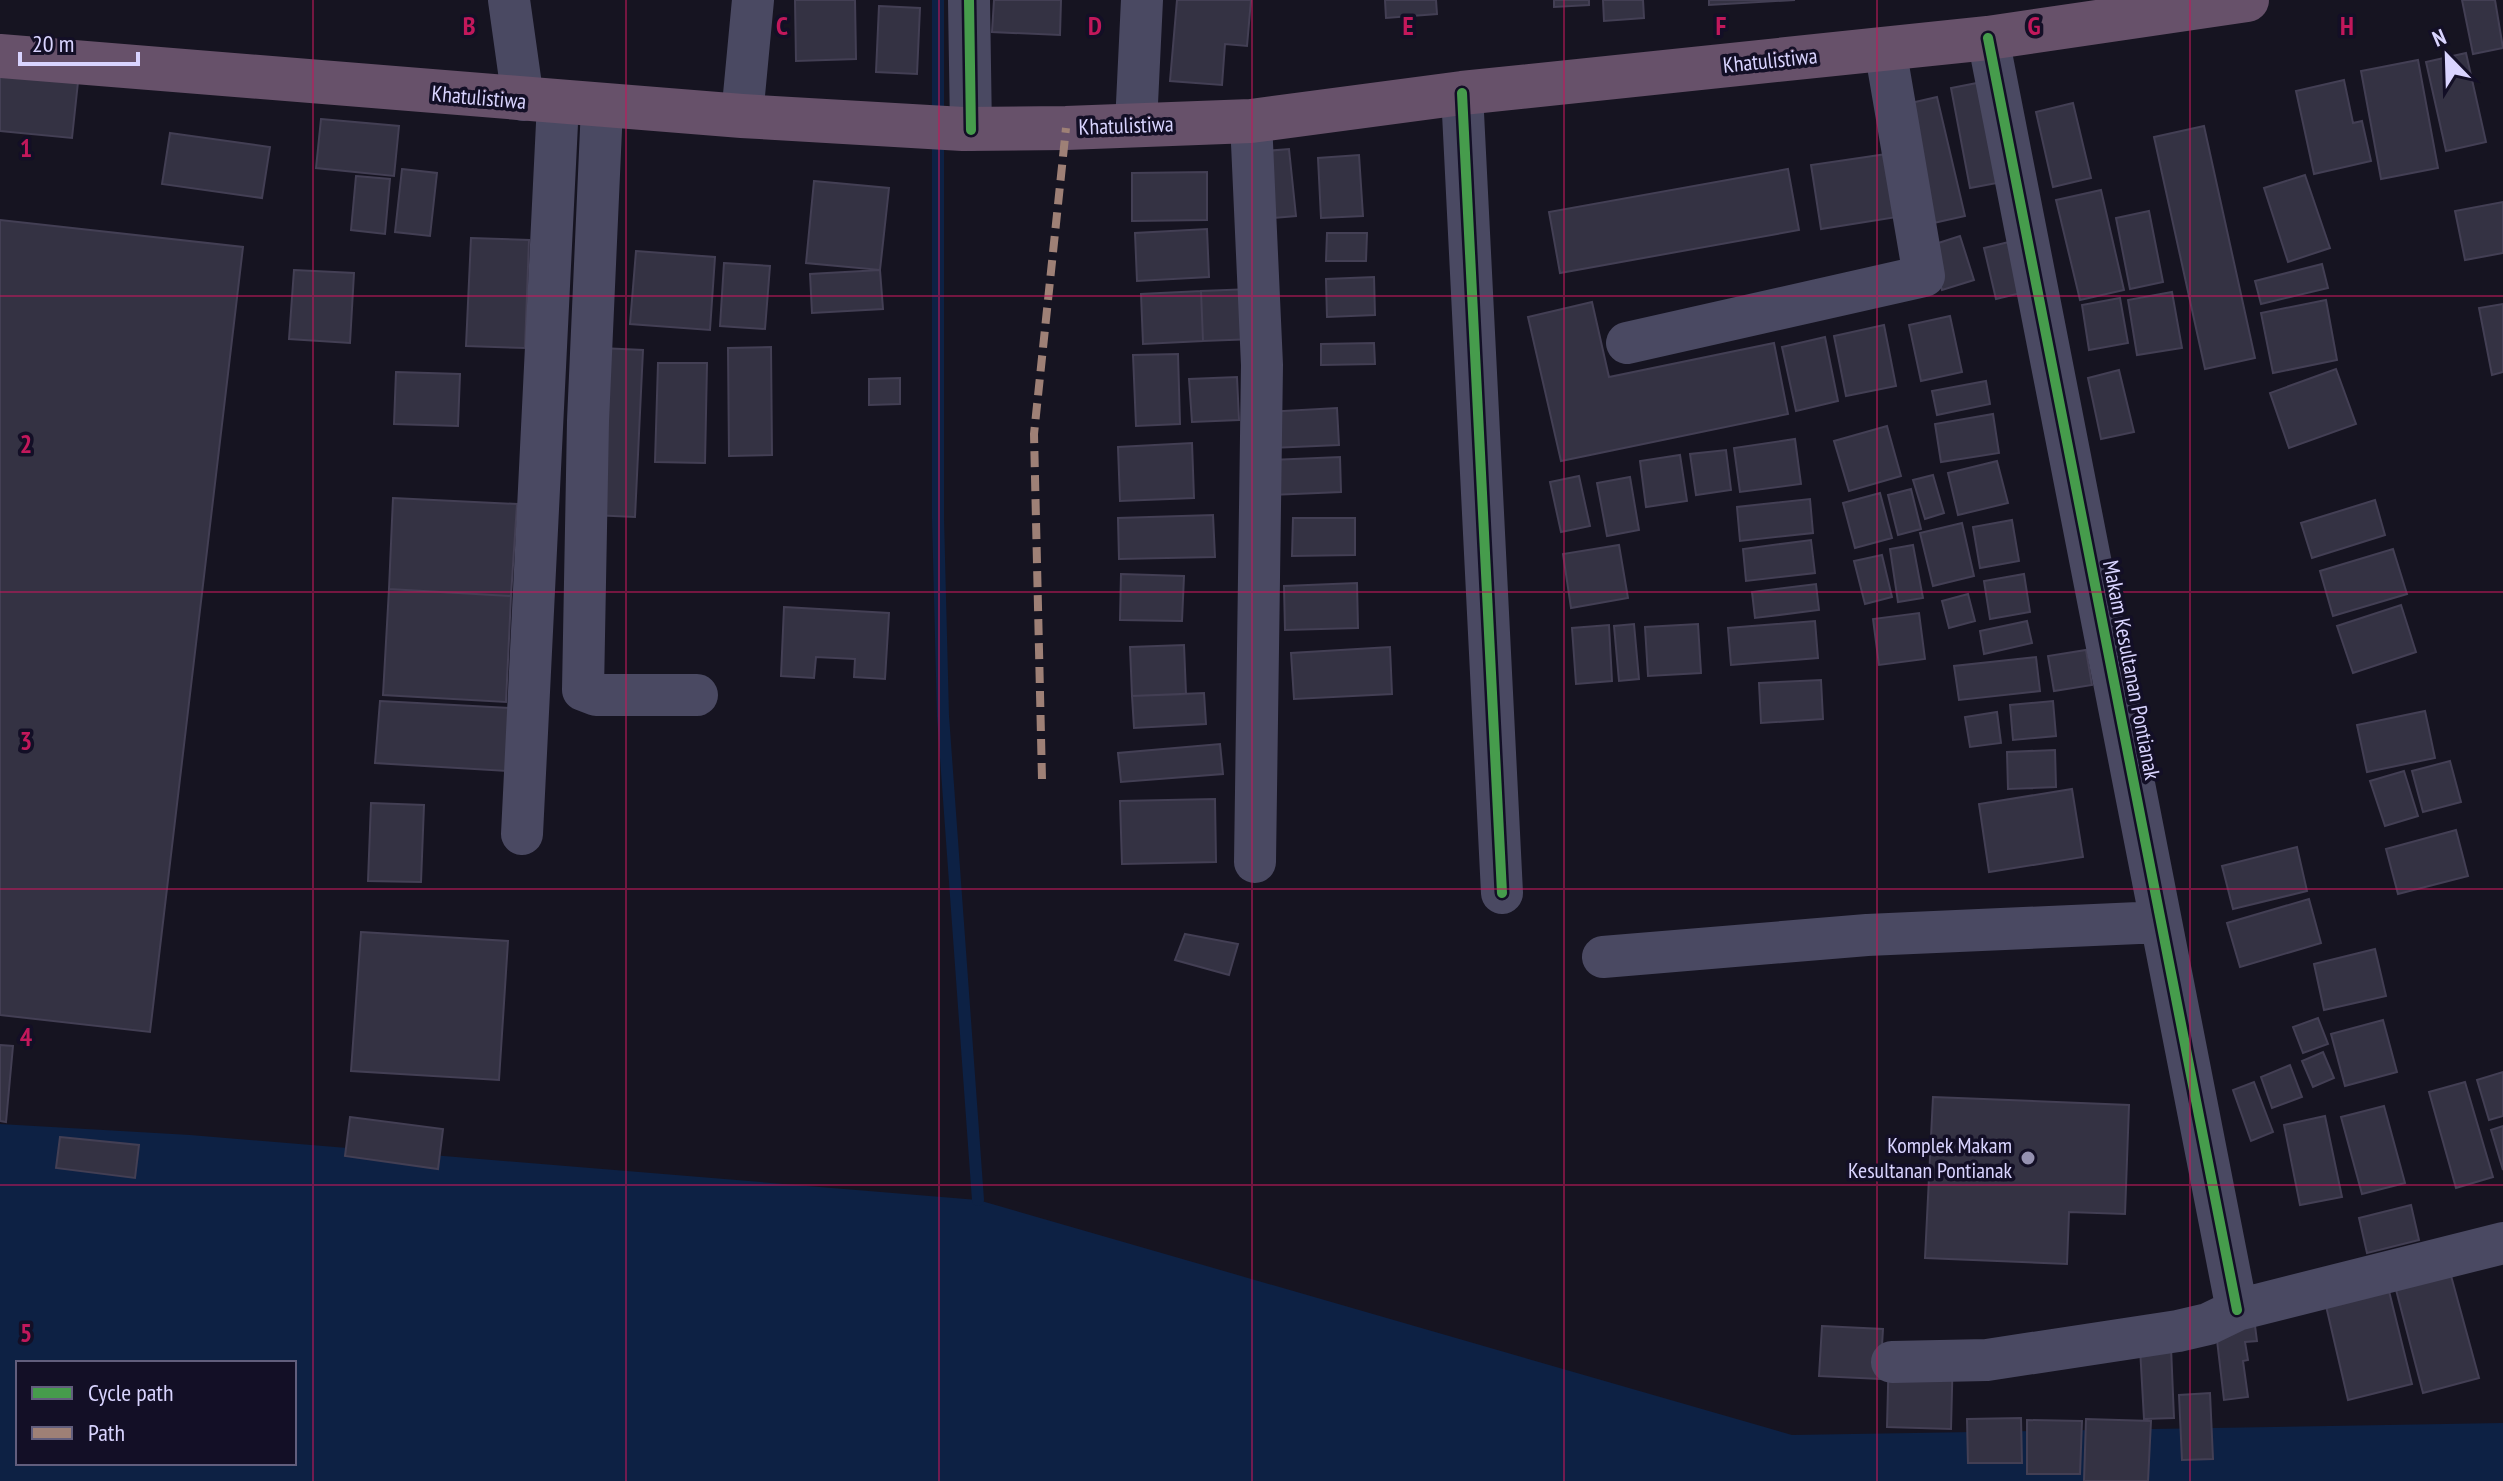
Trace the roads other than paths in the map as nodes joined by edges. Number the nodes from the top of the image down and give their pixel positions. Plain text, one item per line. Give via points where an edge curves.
1 (509, 0) edge
2 (753, 0) edge
3 (969, 0) edge
4 (1142, 0) edge
5 (2247, 0) edge
6 (2052, 14) edge
7 (1988, 38) junction
8 (1885, 48) junction
9 (0, 56) edge
10 (1462, 93) junction
11 (540, 102) junction
12 (602, 107) junction
13 (742, 116) junction
14 (1251, 121) junction
15 (1136, 124) junction
16 (967, 130) junction
17 (1627, 343) dead end
18 (697, 695) dead end
19 (522, 834) dead end
20 (1255, 862) dead end
21 (1502, 893) dead end
22 (2161, 922) junction
23 (1603, 957) dead end
24 (2503, 1243) edge
25 (2237, 1310) junction
26 (1892, 1362) dead end

1 - 11 street
2 - 13 street
3 - 16 street
4 - 15 street
5 - 6 highway, Khatulistiwa
6 - 7 highway, Khatulistiwa
7 - 8 highway, Khatulistiwa
7 - 22 street, Makam Kesultanan Pontianak
8 - 10 highway, Khatulistiwa
8 - 17 street via 1924,276
9 - 11 highway, Khatulistiwa
10 - 14 highway, Khatulistiwa
10 - 21 street
11 - 12 highway, Khatulistiwa
11 - 19 street
12 - 13 highway, Khatulistiwa
12 - 18 street via 583,690 596,695
13 - 16 highway, Khatulistiwa
14 - 15 highway, Khatulistiwa
14 - 20 street via 1262,365
15 - 16 highway, Khatulistiwa
22 - 23 street via 1867,935
22 - 25 street, Makam Kesultanan Pontianak
24 - 25 street
25 - 26 street via 2178,1331 2016,1356

